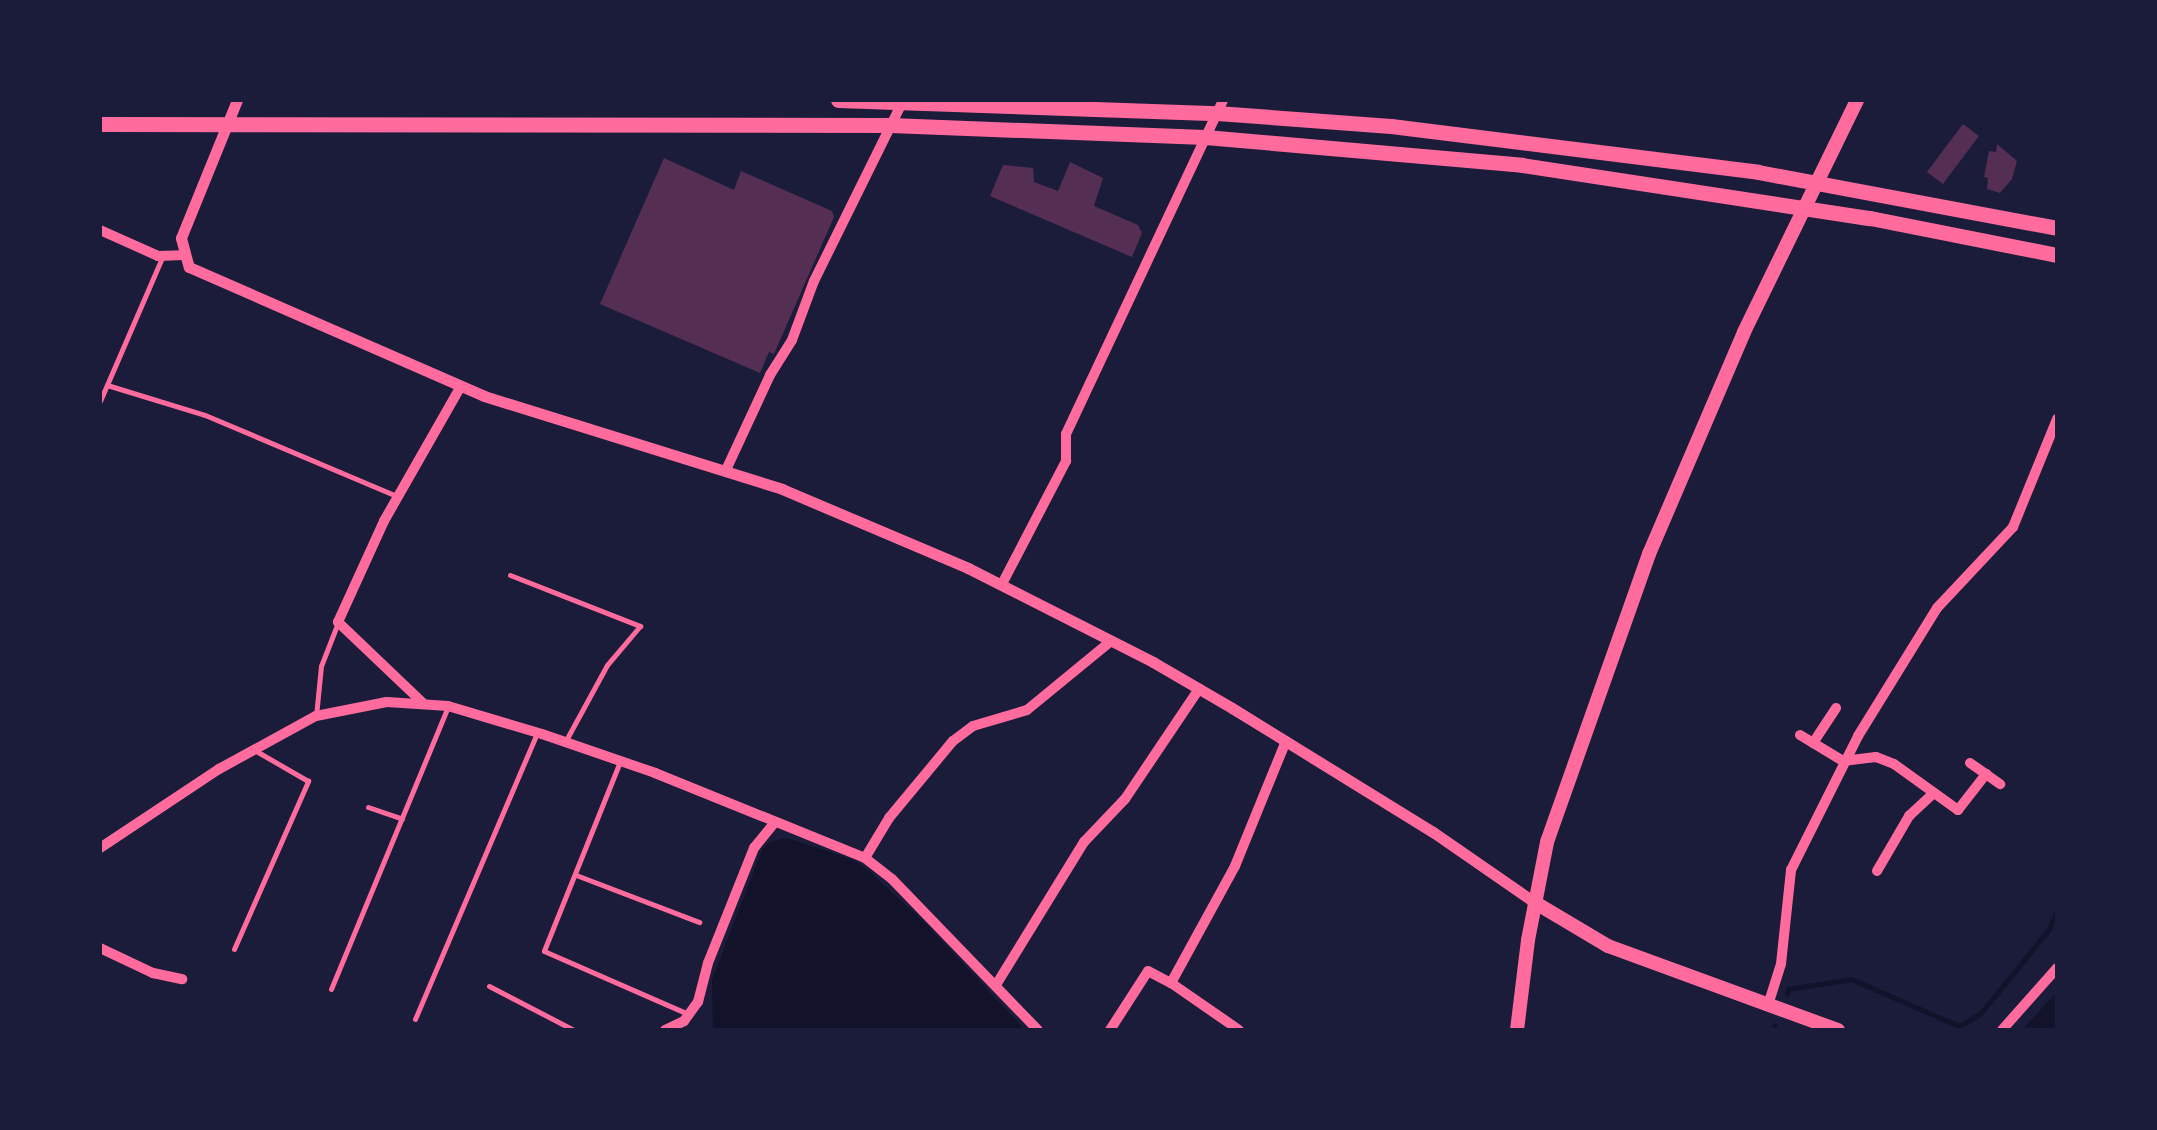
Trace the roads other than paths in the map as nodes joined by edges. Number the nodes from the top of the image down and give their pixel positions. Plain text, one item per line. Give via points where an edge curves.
1 (237, 100) edge
2 (838, 100) edge
3 (903, 100) edge
4 (1856, 100) edge
5 (1220, 107) edge
6 (100, 124) edge
7 (227, 124) junction
8 (890, 126) junction
9 (1205, 137) junction
10 (1814, 182) junction
11 (1801, 208) junction
12 (2057, 228) edge
13 (100, 230) edge
14 (182, 254) junction
15 (2057, 255) edge
16 (163, 256) junction
17 (108, 385) junction
18 (461, 386) junction
19 (100, 401) edge
20 (2057, 418) edge
21 (726, 470) junction
22 (399, 498) junction
23 (510, 575) dead end
24 (1002, 584) junction
25 (338, 622) junction
26 (1111, 640) junction
27 (1199, 688) junction
28 (424, 704) junction
29 (448, 706) junction
30 (1836, 708) dead end
31 (316, 716) junction
32 (537, 733) junction
33 (1800, 736) dead end
34 (1286, 741) junction
35 (565, 742) junction
36 (1813, 743) junction
37 (256, 751) junction
38 (1850, 760) junction
39 (620, 761) junction
40 (1970, 762) dead end
41 (1986, 774) junction
42 (2000, 784) dead end
43 (1934, 793) junction
44 (368, 807) dead end
45 (402, 819) junction
46 (775, 822) junction
47 (100, 848) edge
48 (865, 858) junction
49 (1877, 871) dead end
50 (575, 874) junction
51 (1534, 902) junction
52 (700, 922) dead end
53 (100, 948) edge
54 (234, 949) dead end
55 (2057, 968) edge
56 (182, 979) dead end
57 (1171, 983) junction
58 (490, 986) dead end
59 (996, 986) junction
60 (332, 989) dead end
61 (1768, 1005) junction
62 (689, 1014) junction
63 (415, 1019) dead end
64 (1793, 1023) edge
65 (574, 1030) edge
66 (666, 1030) edge
67 (1038, 1030) edge
68 (1110, 1030) edge
69 (1239, 1030) edge
70 (1517, 1030) edge
71 (1838, 1030) edge
72 (2002, 1030) edge

1 - 7 street
2 - 3 highway
3 - 5 highway
3 - 8 street
4 - 10 main road
5 - 9 street
5 - 10 highway via 1530,141
6 - 7 highway
7 - 8 highway
7 - 14 street via 181,238
8 - 9 highway
8 - 21 street
9 - 11 highway via 1522,165
9 - 24 street via 1066,434 1066,460
10 - 11 main road
10 - 12 highway
11 - 15 highway
11 - 51 main road via 1649,554 1547,842
13 - 16 street
14 - 16 street
14 - 18 street via 188,267
16 - 17 lane
17 - 19 lane
17 - 22 lane via 205,415
18 - 21 street via 539,416
18 - 22 street
20 - 38 street via 2013,528 1937,608
21 - 24 street via 839,511
22 - 25 street
23 - 35 lane via 640,626 607,665
24 - 26 street
25 - 28 street
25 - 31 lane via 321,666
26 - 27 street
26 - 48 street via 1028,710 973,726 953,742 889,818
27 - 34 street
27 - 59 street via 1126,798 1084,842
28 - 29 street
28 - 31 street via 387,702
29 - 32 street
29 - 45 lane
30 - 36 street
31 - 37 street
32 - 35 street
32 - 63 lane
33 - 36 street
34 - 51 street
34 - 57 street via 1235,866
35 - 39 street
36 - 38 street
37 - 47 street via 164,802
37 - 54 lane via 308,780
38 - 43 street via 1876,756
38 - 61 street via 1791,870 1781,964
39 - 46 street
39 - 50 lane
40 - 41 street
41 - 42 street
41 - 43 street via 1958,810
43 - 49 street via 1908,816
44 - 45 lane
45 - 60 lane
46 - 48 street
46 - 62 street via 754,848
48 - 59 street
50 - 52 lane
50 - 62 lane via 544,952
51 - 61 main road via 1608,946
51 - 70 main road
53 - 56 street
55 - 72 street
57 - 68 street via 1148,971
57 - 69 street
58 - 65 lane
59 - 67 street
61 - 64 main road
62 - 66 street
64 - 71 main road

